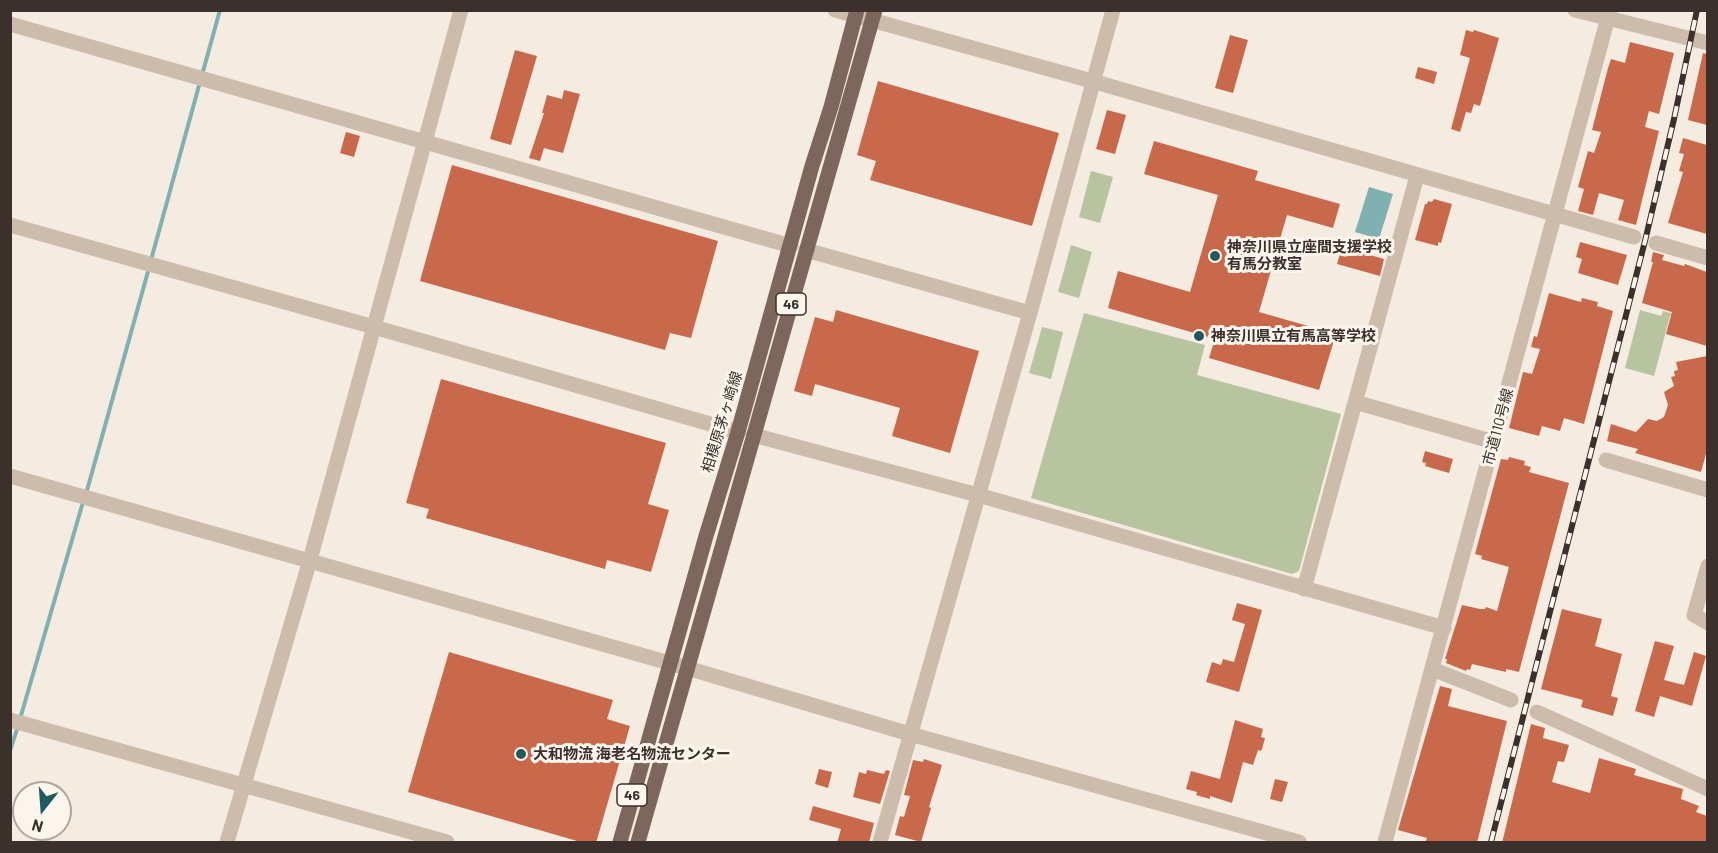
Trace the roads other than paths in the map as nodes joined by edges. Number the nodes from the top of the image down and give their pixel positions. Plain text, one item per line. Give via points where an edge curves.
1 (461, 10) edge
2 (835, 10) edge
3 (1113, 10) edge
4 (1575, 10) edge
5 (856, 14) edge
6 (1609, 15) edge
7 (873, 16) edge
8 (10, 24) edge
9 (1707, 43) edge
10 (1092, 81) junction
11 (425, 141) junction
12 (1417, 176) junction
13 (1556, 215) junction
14 (10, 225) edge
15 (1634, 237) dead end
16 (1656, 243) dead end
17 (799, 248) junction
18 (1707, 258) edge
19 (1030, 314) junction
20 (374, 327) junction
21 (1355, 402) junction
22 (746, 433) junction
23 (1494, 442) junction
24 (1606, 460) dead end
25 (10, 476) edge
26 (1707, 490) edge
27 (978, 495) junction
28 (310, 560) junction
29 (1707, 566) edge
30 (1304, 589) junction
31 (1707, 623) edge
32 (1444, 628) junction
33 (671, 663) junction
34 (687, 668) junction
35 (1432, 669) junction
36 (1511, 700) dead end
37 (1537, 712) dead end
38 (16, 722) edge
39 (910, 734) junction
40 (243, 785) junction
41 (1707, 789) edge
42 (227, 843) edge
43 (447, 843) edge
44 (620, 843) edge
45 (638, 843) edge
46 (880, 843) edge
47 (1299, 843) edge
48 (1385, 843) edge

1 - 11 street
2 - 5 street
3 - 10 street
4 - 6 street
5 - 7 street
5 - 17 main road, 相模原茅ヶ崎線 / 46
6 - 9 street
6 - 13 street, 市道110号線
7 - 10 street
7 - 17 main road, 相模原茅ヶ崎線 / 46
8 - 11 street
10 - 12 street
10 - 19 street
11 - 17 street
11 - 20 street
12 - 13 street
12 - 21 street
13 - 15 street
13 - 23 street, 市道110号線
14 - 20 street
16 - 18 street
17 - 19 street
17 - 22 main road, 相模原茅ヶ崎線 / 46
19 - 27 street
20 - 22 street
20 - 28 street
21 - 23 street
21 - 30 street
22 - 27 street
22 - 33 main road, 相模原茅ヶ崎線 / 46 via 706,536
22 - 34 main road, 相模原茅ヶ崎線 / 46
23 - 32 street, 市道110号線
24 - 26 street
25 - 28 street
27 - 30 street
27 - 39 street
28 - 33 street
28 - 40 street
29 - 31 street via 1694,615
30 - 32 street
32 - 35 street, 市道110号線
33 - 34 street
33 - 44 main road, 相模原茅ヶ崎線 / 46
34 - 39 street
34 - 45 main road, 相模原茅ヶ崎線 / 46
35 - 36 street
35 - 48 street, 市道110号線
37 - 41 street
38 - 40 street
39 - 46 street
39 - 47 street
40 - 42 street
40 - 43 street

